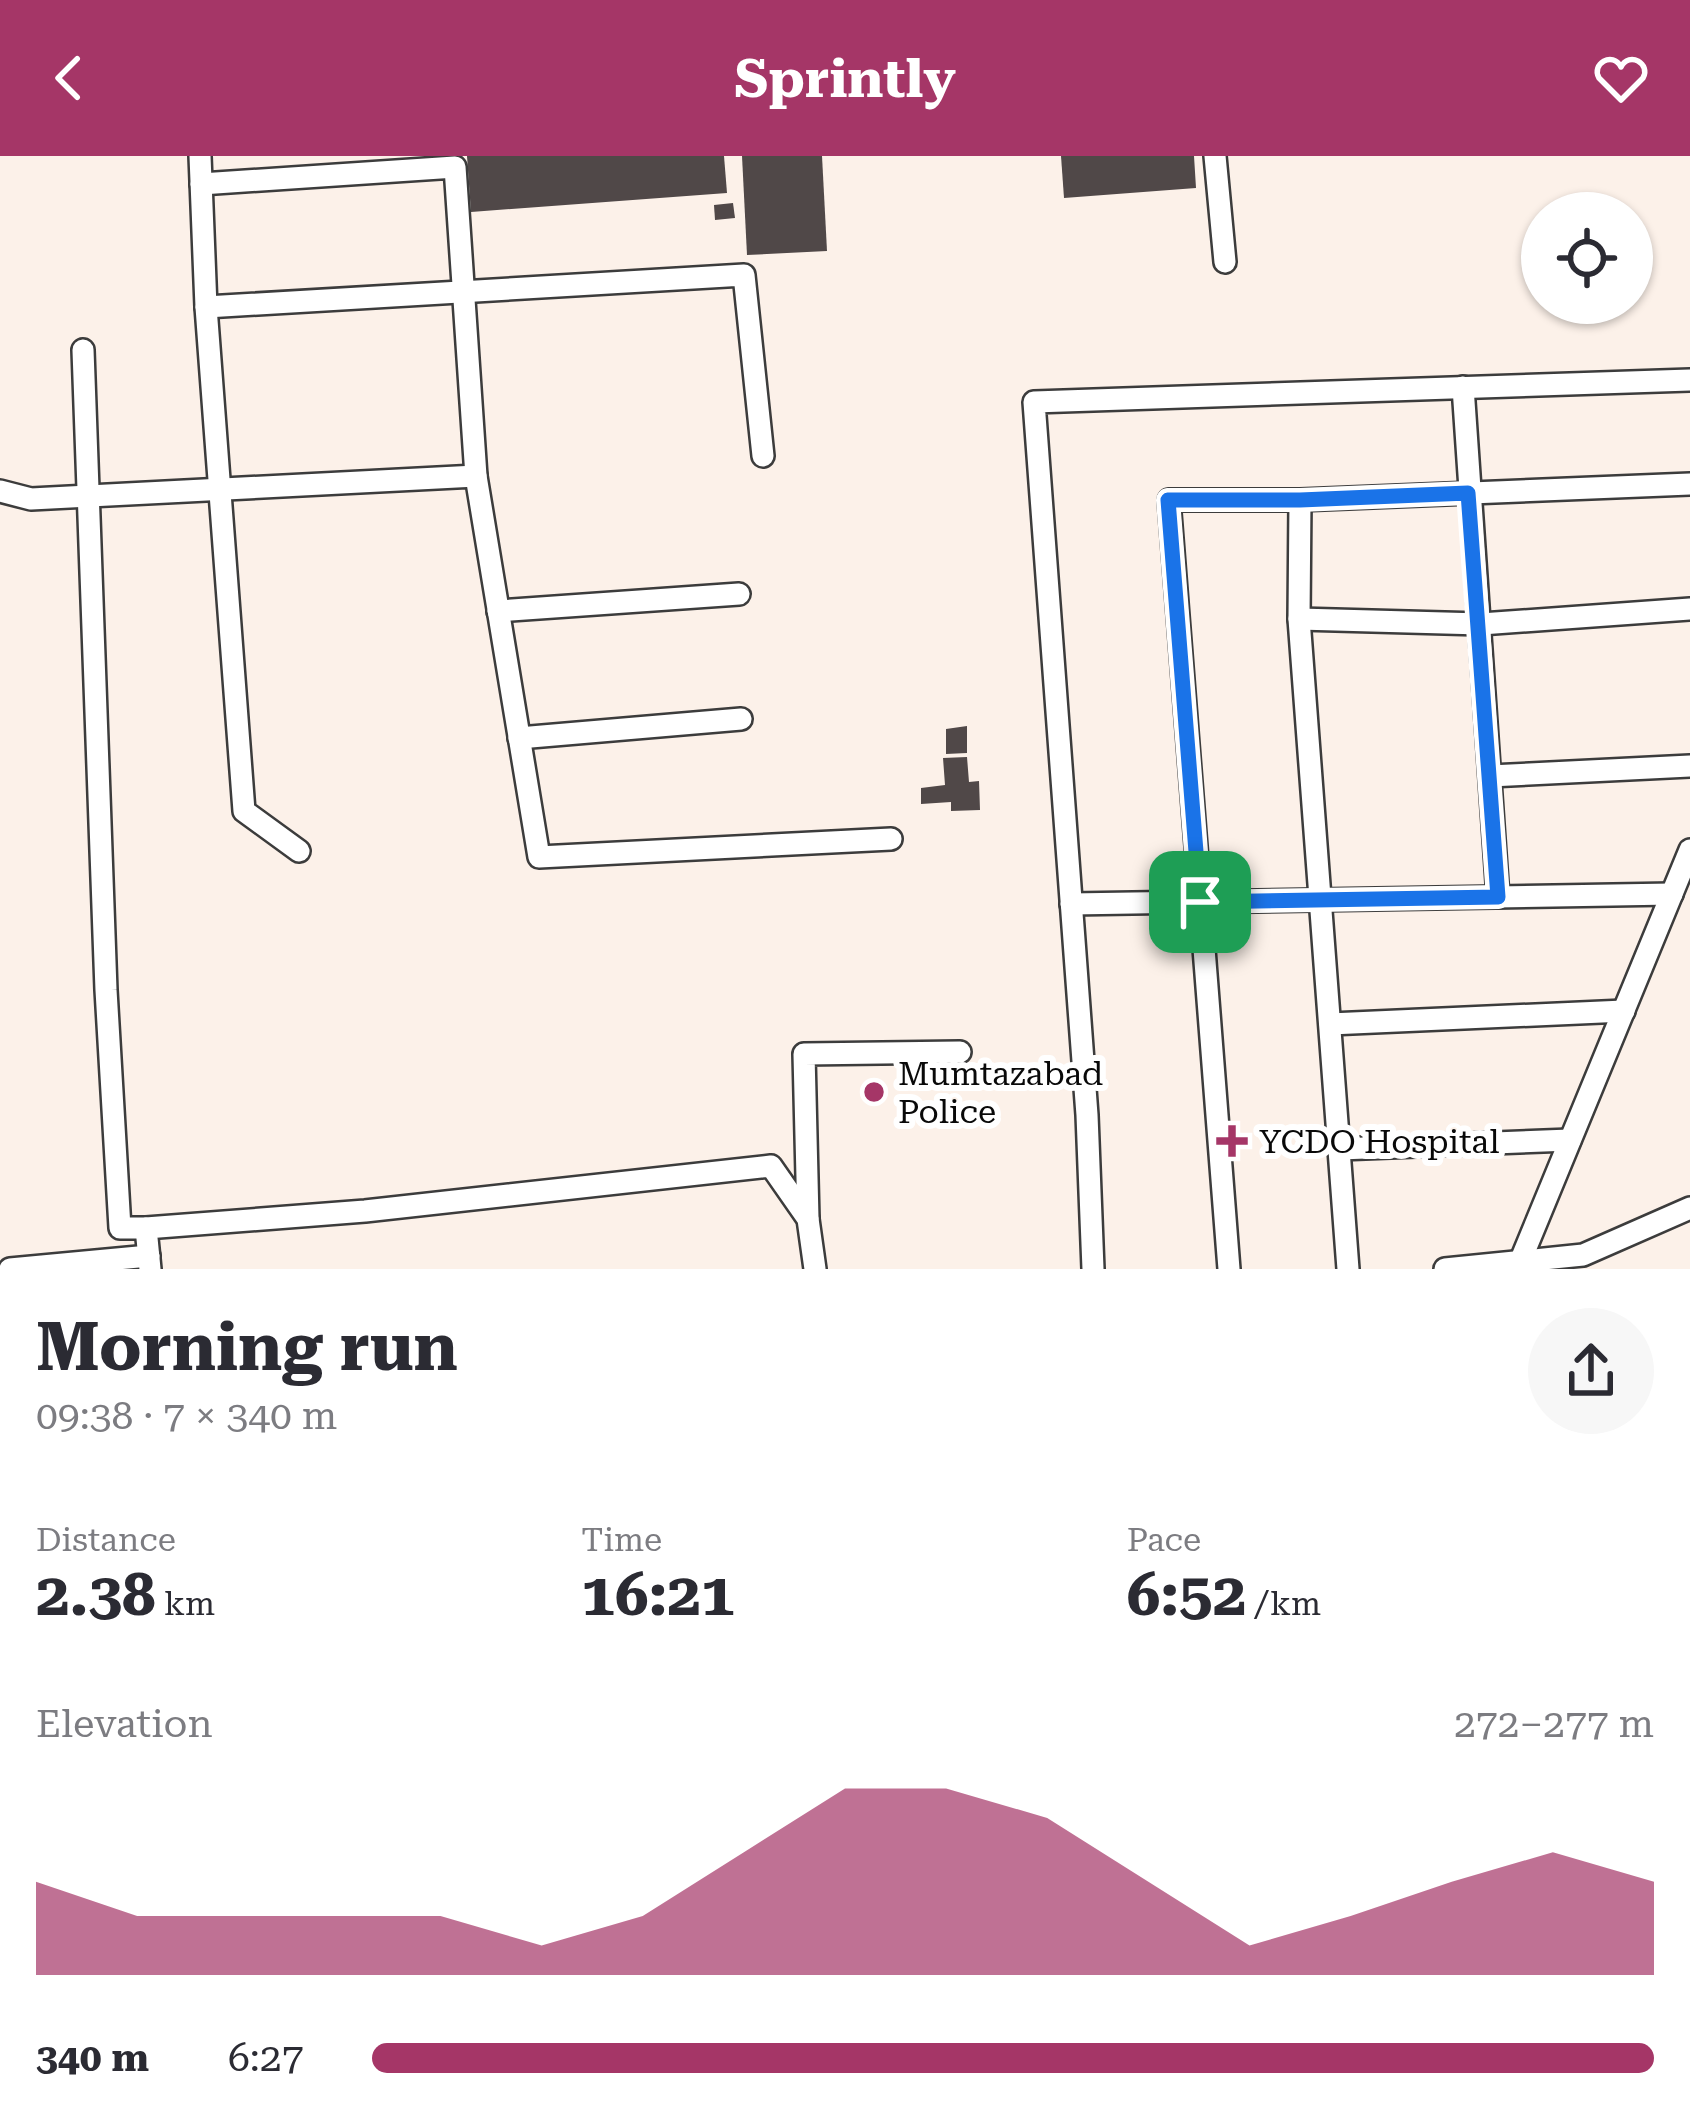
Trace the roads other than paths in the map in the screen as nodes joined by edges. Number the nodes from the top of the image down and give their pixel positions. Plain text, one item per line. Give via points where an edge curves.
1 (200, 156) edge
2 (1216, 156) edge
3 (454, 162) edge
4 (201, 184) junction
5 (1225, 262) dead end
6 (464, 290) junction
7 (206, 307) junction
8 (83, 350) dead end
9 (1690, 380) edge
10 (1463, 387) junction
11 (763, 456) dead end
12 (476, 476) junction
13 (1690, 484) edge
14 (218, 487) junction
15 (0, 491) edge
16 (1468, 493) junction
17 (88, 494) junction
18 (1300, 500) junction
19 (739, 594) dead end
20 (1690, 609) edge
21 (498, 611) junction
22 (1300, 619) junction
23 (1480, 624) junction
24 (741, 719) dead end
25 (519, 738) junction
26 (1690, 766) edge
27 (1490, 776) junction
28 (891, 839) dead end
29 (1690, 850) edge
30 (299, 851) dead end
31 (1672, 895) junction
32 (1498, 897) junction
33 (1320, 900) junction
34 (1200, 902) junction
35 (1071, 904) junction
36 (1624, 1011) junction
37 (1330, 1024) junction
38 (960, 1052) dead end
39 (1570, 1140) junction
40 (1340, 1149) junction
41 (1690, 1208) edge
42 (808, 1220) junction
43 (146, 1228) junction
44 (1520, 1262) junction
45 (150, 1263) edge
46 (10, 1269) edge
47 (815, 1269) edge
48 (1093, 1269) edge
49 (1228, 1269) edge
50 (1348, 1269) edge
51 (1445, 1269) edge

1 - 4 street
2 - 5 street
3 - 4 street
3 - 6 street
4 - 7 street
6 - 7 street
6 - 11 street via 744,275
6 - 12 street
7 - 14 street
8 - 17 street
9 - 10 street
10 - 16 street
10 - 35 street via 1034,402
12 - 14 street
12 - 21 street
13 - 16 street
14 - 17 street
14 - 30 street via 244,811
15 - 17 street via 31,499
16 - 18 street
16 - 23 street
17 - 43 street via 120,1228
18 - 22 street
18 - 34 street via 1168,500
19 - 21 street
20 - 23 street
21 - 25 street
22 - 23 street
22 - 33 street
23 - 27 street
24 - 25 street
25 - 28 street via 539,857
26 - 27 street
27 - 32 street
29 - 31 street
31 - 32 street
31 - 36 street
32 - 33 street
33 - 34 street
33 - 37 street
34 - 35 street
34 - 49 street
35 - 48 street
36 - 37 street
36 - 39 street
37 - 40 street
38 - 42 street via 804,1054
39 - 40 street
39 - 44 street
40 - 50 street
41 - 44 street via 1583,1255
42 - 43 street via 771,1166
42 - 47 street
43 - 45 street
44 - 51 street
45 - 46 street

